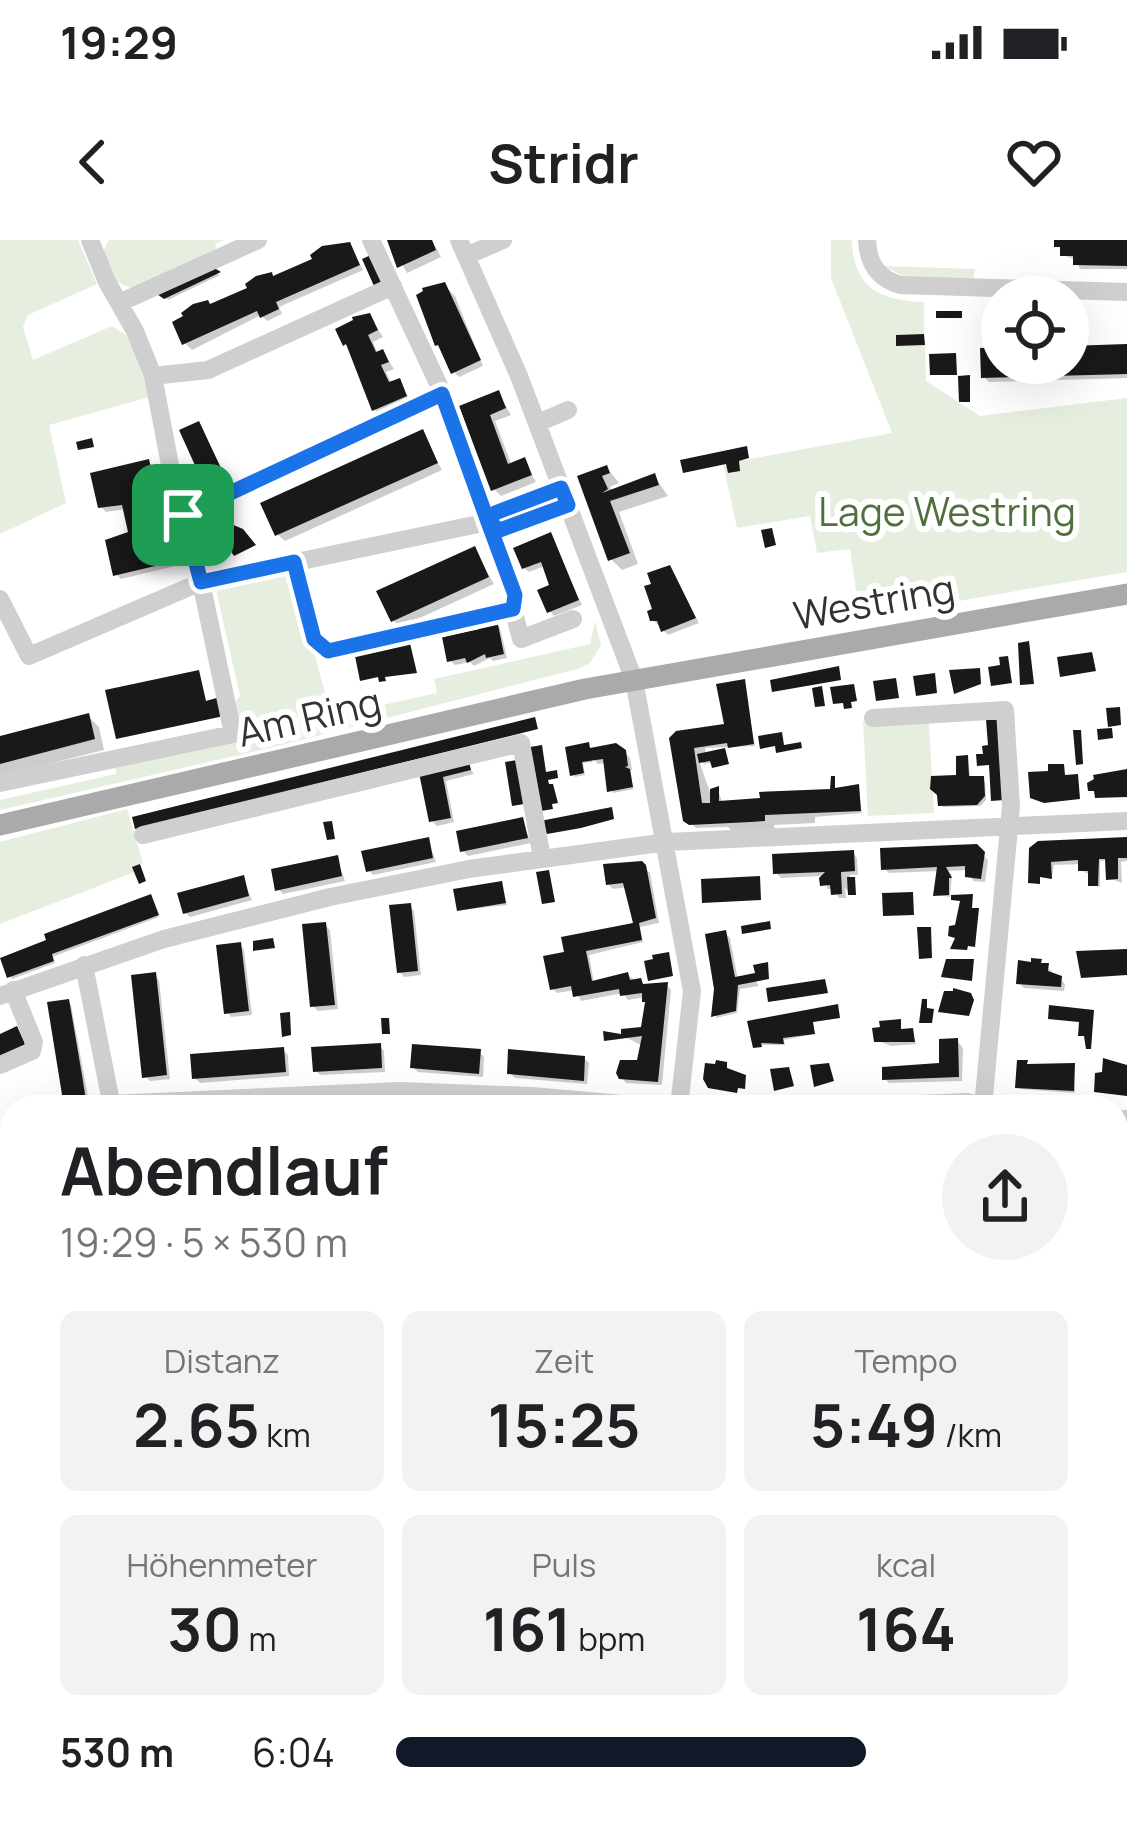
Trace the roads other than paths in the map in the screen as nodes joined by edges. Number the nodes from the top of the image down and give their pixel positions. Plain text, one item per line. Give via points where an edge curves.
1 (258, 240) edge
2 (371, 240) edge
3 (503, 240) edge
4 (867, 240) edge
5 (94, 241) edge
6 (462, 248) edge
7 (392, 286) junction
8 (1127, 292) edge
9 (119, 303) junction
10 (153, 376) junction
11 (442, 394) junction
12 (568, 410) dead end
13 (538, 423) junction
14 (564, 496) junction
15 (183, 515) junction
16 (488, 522) junction
17 (294, 562) junction
18 (201, 582) junction
19 (1127, 595) edge
20 (0, 599) edge
21 (513, 609) junction
22 (573, 619) dead end
23 (634, 680) junction
24 (873, 718) dead end
25 (0, 782) edge
26 (1127, 821) edge
27 (0, 825) edge
28 (1009, 826) junction
29 (142, 836) dead end
30 (667, 842) junction
31 (542, 858) junction
32 (84, 965) junction
33 (7, 993) edge
34 (0, 1065) edge
35 (109, 1095) edge
36 (322, 1095) edge
37 (505, 1095) edge
38 (680, 1095) edge
39 (986, 1095) edge

1 - 9 street
2 - 7 street
3 - 6 street
4 - 8 street via 873,266 900,285
5 - 9 street
6 - 13 street
7 - 10 street via 208,370
7 - 11 street
9 - 10 street
10 - 15 street
11 - 15 street
11 - 16 street
12 - 13 street
13 - 14 street
14 - 16 street via 500,530
14 - 23 street
15 - 18 street
16 - 17 street
16 - 21 street
17 - 18 street
17 - 21 street via 314,639 328,651
18 - 20 street via 29,656
18 - 25 street via 233,734
19 - 23 main road, Westring
21 - 22 street via 521,639
23 - 27 main road, Am Ring
23 - 30 street
24 - 28 street via 1005,710
26 - 28 street
28 - 30 street
28 - 39 street
29 - 31 street via 520,743
30 - 31 street
30 - 38 street via 692,991
31 - 32 street via 330,897
32 - 33 street
32 - 35 street
33 - 34 street via 34,1042 32,1051
36 - 37 street

